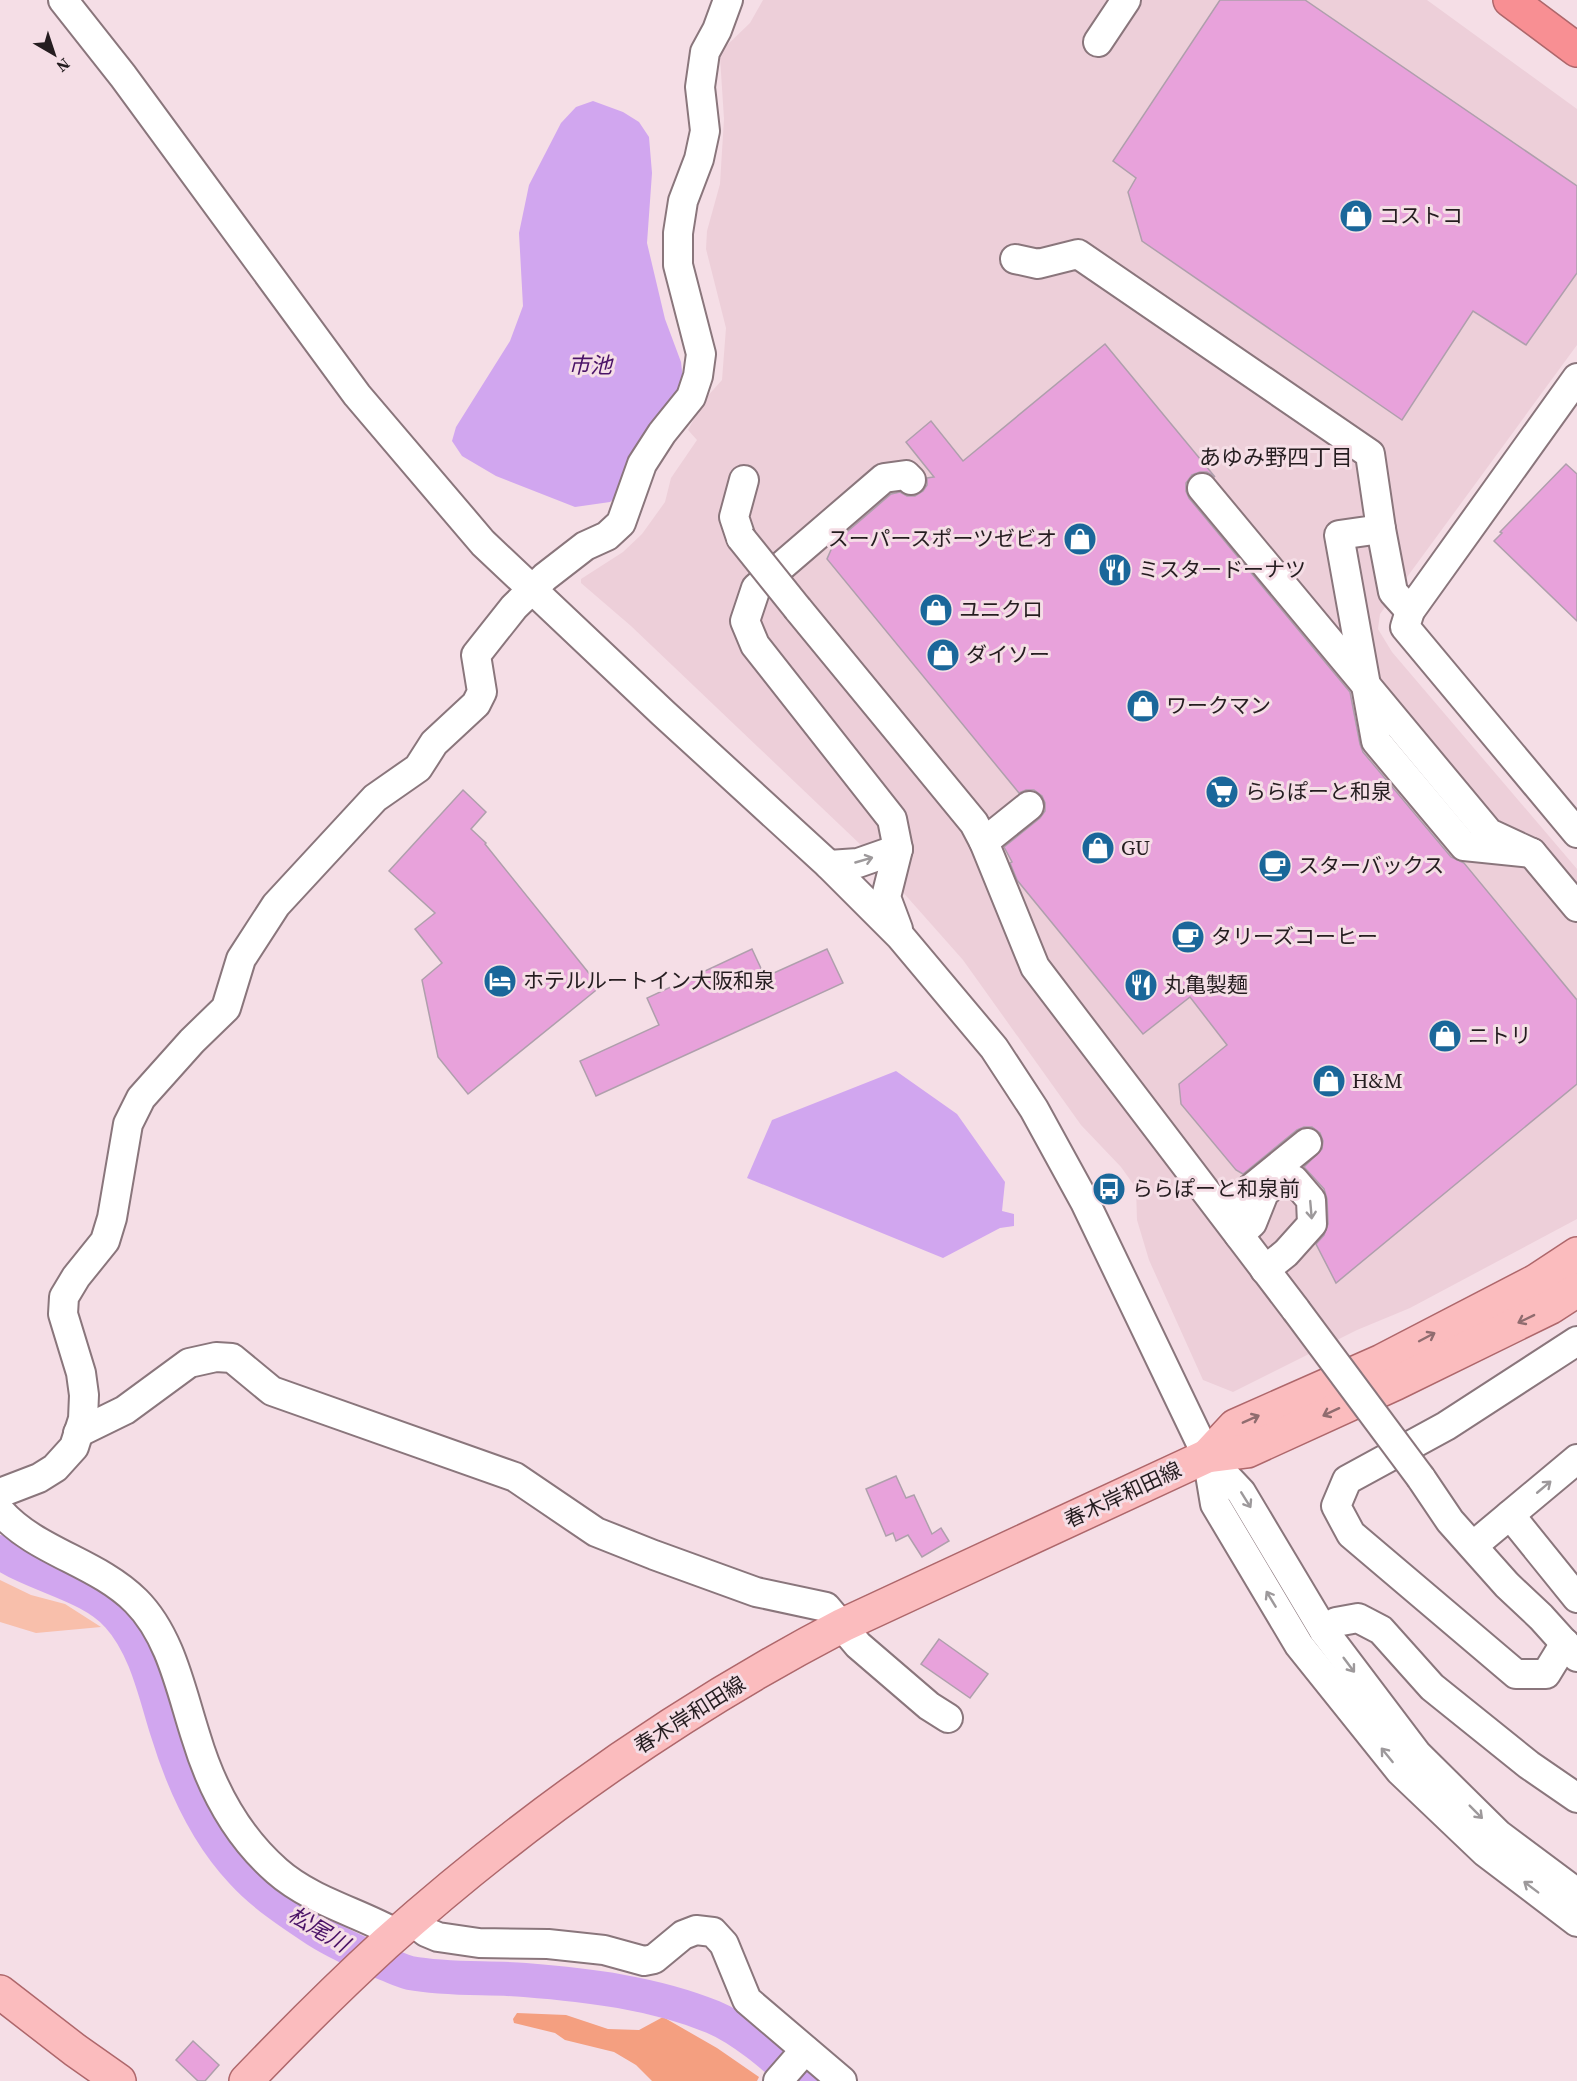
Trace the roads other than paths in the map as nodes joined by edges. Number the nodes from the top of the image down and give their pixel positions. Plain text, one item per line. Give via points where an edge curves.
1 (63, 0) edge
2 (728, 0) edge
3 (1510, 0) edge
4 (1541, 0) edge
5 (1118, 3) edge
6 (1577, 27) edge
7 (1098, 42) dead end
8 (1577, 50) edge
9 (1015, 259) dead end
10 (1577, 378) edge
11 (744, 480) dead end
12 (911, 480) dead end
13 (1202, 488) dead end
14 (1381, 529) junction
15 (531, 590) junction
16 (1410, 611) junction
17 (1029, 806) dead end
18 (1577, 833) edge
19 (984, 842) junction
20 (898, 849) junction
21 (1532, 853) junction
22 (830, 865) junction
23 (1577, 907) edge
24 (900, 936) junction
25 (1308, 1143) dead end
26 (1222, 1212) junction
27 (1239, 1235) junction
28 (1577, 1254) edge
29 (1265, 1269) junction
30 (1577, 1290) edge
31 (1577, 1341) edge
32 (78, 1433) junction
33 (1207, 1456) junction
34 (1577, 1459) edge
35 (0, 1493) edge
36 (0, 1511) edge
37 (1510, 1515) junction
38 (1474, 1545) junction
39 (1542, 1555) junction
40 (1507, 1585) junction
41 (1577, 1598) edge
42 (843, 1625) junction
43 (1324, 1631) junction
44 (1571, 1650) edge
45 (948, 1718) dead end
46 (1577, 1798) edge
47 (1577, 1893) edge
48 (1577, 1922) edge
49 (398, 1933) junction
50 (0, 1992) edge
51 (802, 2052) junction
52 (119, 2081) edge
53 (246, 2081) edge
54 (778, 2081) edge
55 (842, 2081) edge

1 - 15 street via 357,395 483,543
2 - 15 street via 705,52 699,87 705,131 699,159 682,201 678,233 678,266 701,354 691,397 642,464 621,523 607,536 585,546
3 - 8 highway
4 - 6 highway
5 - 7 street
9 - 14 street via 1038,264 1077,254 1370,454
10 - 16 street
11 - 19 street, bridge via 734,517 741,538 974,823
12 - 20 street via 906,475 884,478 756,588 745,621 755,645 892,819
13 - 21 street via 1489,833
14 - 16 street via 1393,592
14 - 21 street via 1339,535 1376,741 1464,846
15 - 22 street
15 - 32 street via 476,655 482,692 476,704 434,743 418,768 375,798 276,905 241,959 226,1008 141,1098 128,1124 105,1241 64,1297 63,1314 84,1395
16 - 18 street via 1405,627 1412,638
17 - 19 street
19 - 26 street via 1035,967
22 -> 20 street via 858,863
20 - 24 street via 886,897
21 - 23 street
22 - 24 street
24 - 33 street via 994,1048 1034,1110 1084,1202
25 - 26 street
26 - 27 street
27 - 29 street
27 -> 29 street via 1252,1223 1264,1193 1279,1180 1294,1180 1311,1200 1312,1224
33 -> 28 main road, 春木岸和田線 via 1235,1426 1382,1361 1536,1281
29 - 38 street, bridge via 1450,1521
30 -> 33 main road, 春木岸和田線 via 1551,1307 1417,1373 1247,1451
31 - 44 street via 1446,1426 1347,1480 1336,1506 1351,1534 1516,1674 1546,1674
32 - 35 street via 74,1447 56,1468
32 - 42 street via 125,1410 189,1363 216,1357 232,1359 272,1391 515,1477 596,1532 756,1592 826,1606
33 - 42 main road, 春木岸和田線
33 -> 43 street via 1241,1492
48 -> 33 street via 1485,1852 1400,1771 1299,1645 1215,1504
37 -> 34 street
36 - 49 street via 8,1520 136,1601 157,1630 171,1661 213,1782 233,1821 257,1852 278,1873 309,1893
37 - 38 street
37 - 39 street
38 - 40 street
39 - 40 street
39 - 41 street
40 - 44 street
42 - 45 street via 858,1645
42 - 49 main road, 春木岸和田線 via 668,1726 538,1818
43 - 46 street via 1336,1623 1358,1618 1381,1630 1432,1687
43 -> 47 street via 1417,1754 1498,1834
49 - 51 street via 426,1932 479,1943 604,1950 644,1961 654,1959 683,1935 696,1930 712,1932 724,1944 747,2000
49 - 53 main road, 春木岸和田線 via 300,2024
50 - 52 main road
51 - 54 street
51 - 55 street

